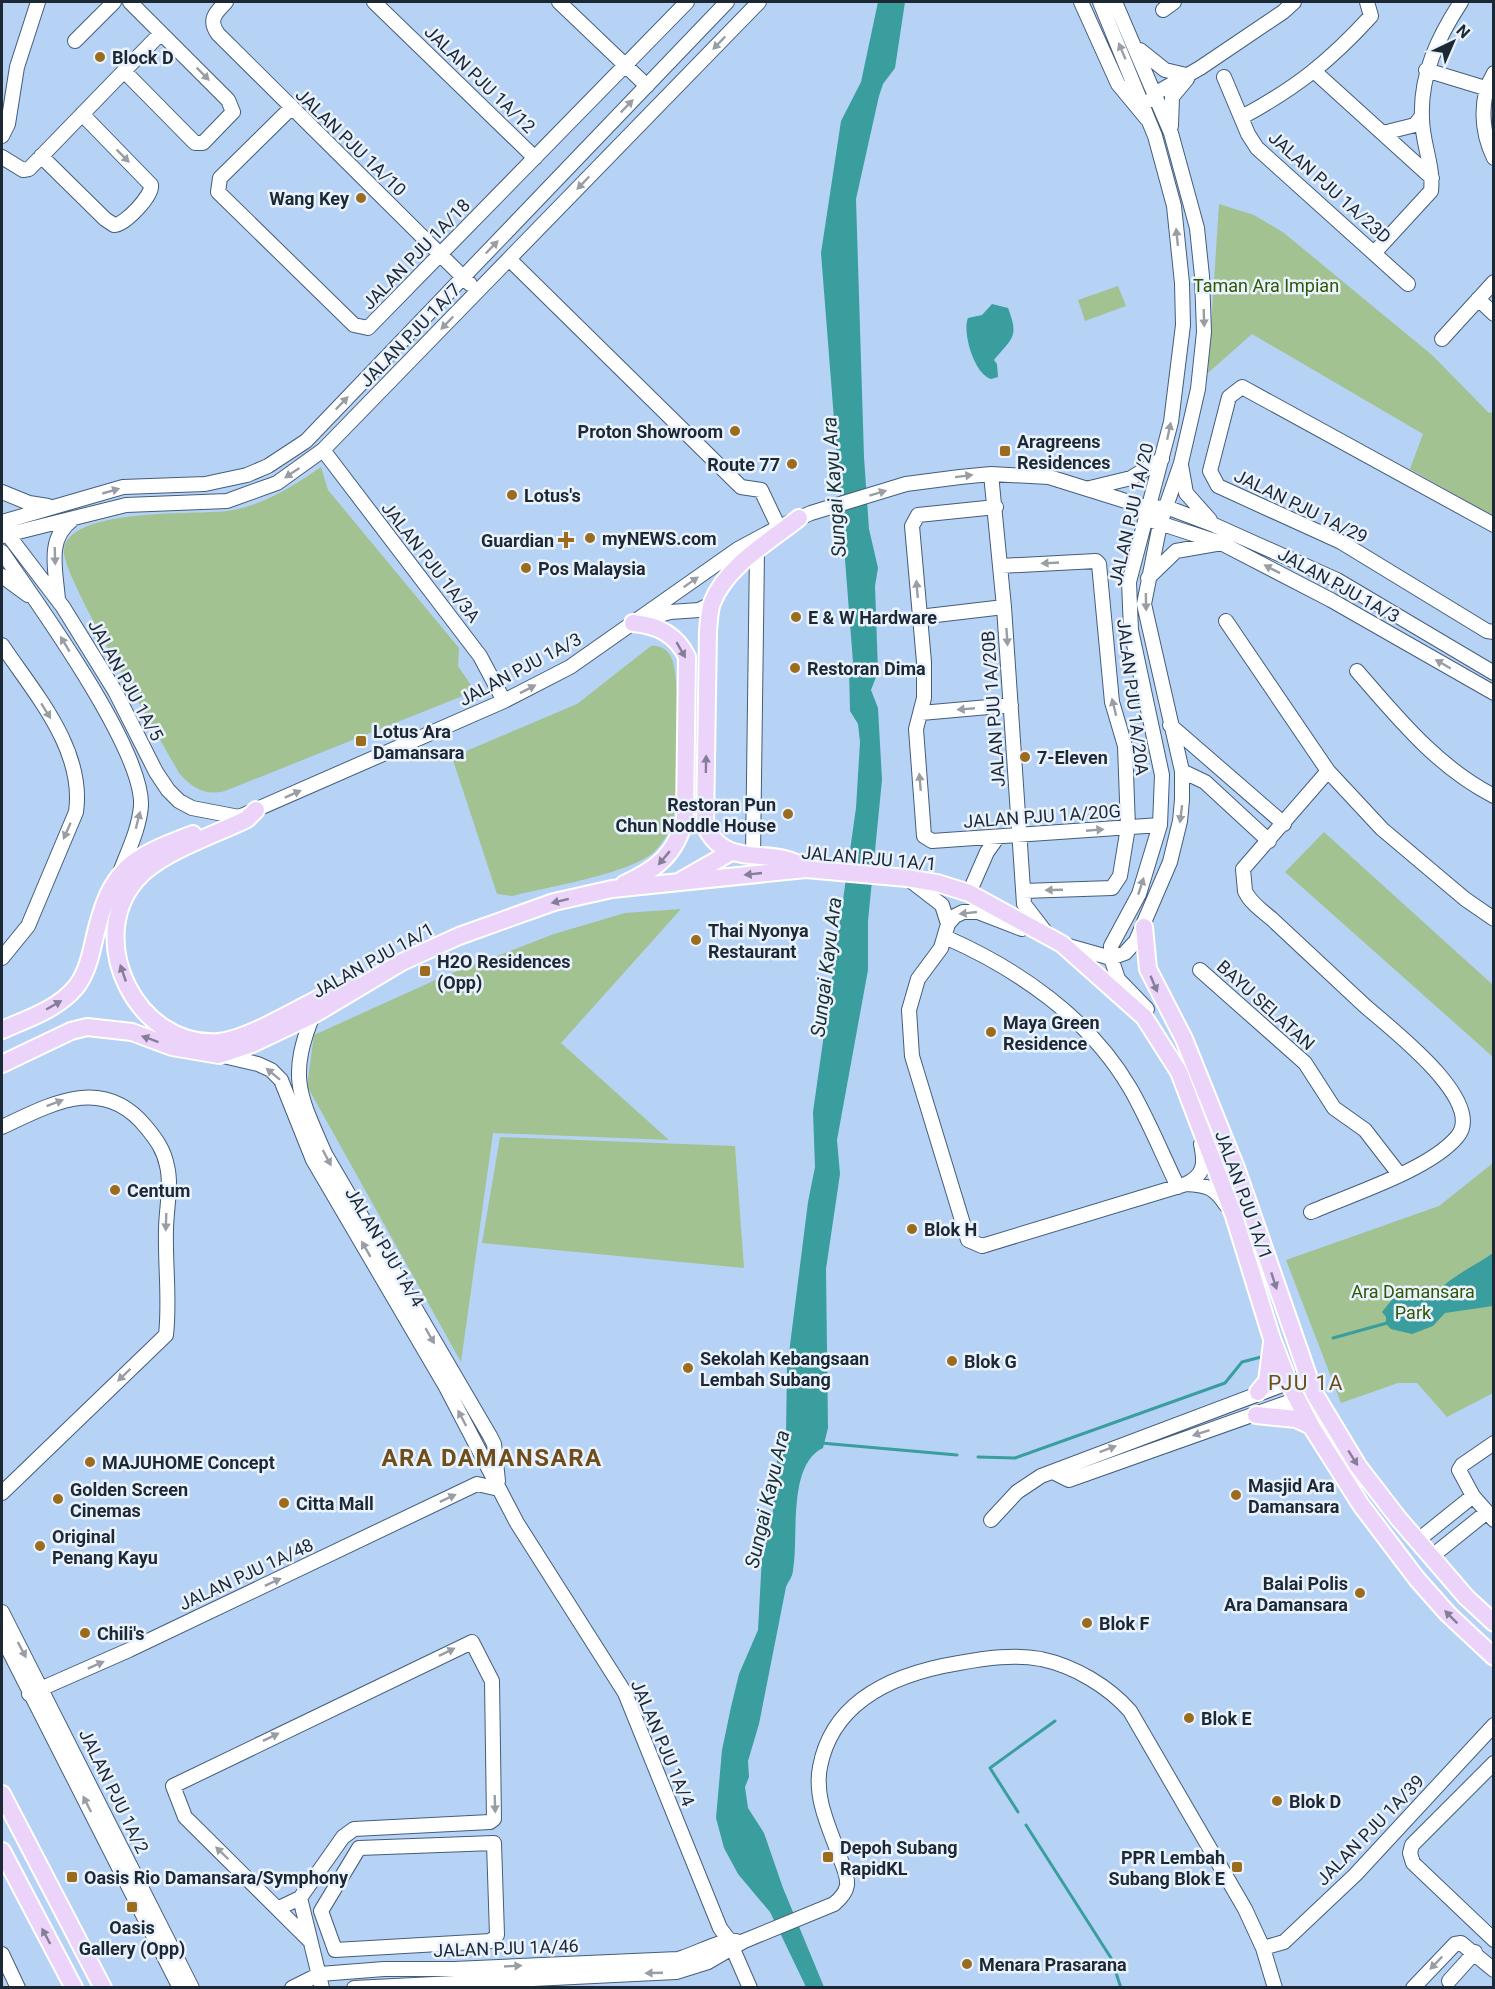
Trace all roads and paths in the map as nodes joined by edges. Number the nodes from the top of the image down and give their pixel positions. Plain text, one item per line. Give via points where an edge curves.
1 (38, 2) edge
2 (114, 2) edge
3 (129, 2) edge
4 (226, 2) edge
5 (374, 2) edge
6 (559, 2) edge
7 (687, 2) edge
8 (727, 2) edge
9 (759, 2) edge
10 (1082, 2) edge
11 (1100, 2) edge
12 (1115, 2) edge
13 (1294, 2) edge
14 (1367, 2) edge
15 (1461, 2) edge
16 (161, 33) junction
17 (75, 41) dead end
18 (1134, 45) junction
19 (2, 64) edge
20 (626, 65) junction
21 (17, 67) junction
22 (1200, 68) junction
23 (1426, 70) junction
24 (124, 71) junction
25 (1315, 72) junction
26 (1494, 73) edge
27 (1186, 75) junction
28 (1224, 77) dead end
29 (647, 86) junction
30 (1485, 88) junction
31 (1155, 93) junction
32 (291, 108) junction
33 (82, 114) junction
34 (1242, 117) junction
35 (1422, 117) junction
36 (1154, 130) junction
37 (1383, 133) junction
38 (1171, 134) junction
39 (2, 136) edge
40 (41, 156) junction
41 (2, 157) edge
42 (535, 158) junction
43 (1494, 158) edge
44 (1432, 178) junction
45 (1375, 252) junction
46 (441, 255) junction
47 (509, 260) junction
48 (463, 277) junction
49 (1494, 282) edge
50 (1408, 284) dead end
51 (478, 291) junction
52 (1478, 299) junction
53 (1494, 314) edge
54 (1442, 339) dead end
55 (323, 450) junction
56 (1162, 459) junction
57 (1181, 463) junction
58 (991, 474) junction
59 (1090, 488) junction
60 (2, 492) edge
61 (55, 507) junction
62 (996, 507) junction
63 (1166, 507) junction
64 (1147, 513) junction
65 (805, 516) joint
66 (74, 519) junction
67 (1160, 524) junction
68 (1214, 525) junction
69 (1494, 525) edge
70 (780, 529) junction
71 (3, 530) edge
72 (1221, 543) junction
73 (757, 551) junction
74 (2, 552) edge
75 (1001, 566) junction
76 (2, 576) edge
77 (1148, 578) junction
78 (35, 599) junction
79 (58, 600) junction
80 (711, 604) junction
81 (1004, 607) junction
82 (919, 617) junction
83 (1130, 618) junction
84 (1105, 621) junction
85 (1226, 621) dead end
86 (633, 623) junction
87 (1494, 632) edge
88 (2, 645) edge
89 (1357, 671) dead end
90 (1494, 673) edge
91 (1494, 693) edge
92 (504, 701) junction
93 (1011, 705) junction
94 (921, 713) junction
95 (1170, 724) junction
96 (1182, 771) junction
97 (1328, 771) junction
98 (1494, 796) edge
99 (256, 810) junction
100 (239, 817) junction
101 (1284, 824) junction
102 (1160, 825) junction
103 (1128, 827) junction
104 (1019, 835) junction
105 (997, 838) junction
106 (1269, 841) junction
107 (731, 852) junction
108 (753, 856) junction
109 (809, 870) junction
110 (118, 875) junction
111 (907, 878) junction
112 (679, 882) junction
113 (612, 889) junction
114 (1023, 891) junction
115 (969, 893) junction
116 (1494, 919) edge
117 (1143, 927) junction
118 (946, 931) junction
119 (1048, 935) junction
120 (1062, 944) junction
121 (2, 955) edge
122 (1111, 958) junction
123 (1200, 970) dead end
124 (367, 983) junction
125 (313, 1015) junction
126 (2, 1030) edge
127 (219, 1055) junction
128 (2, 1064) edge
129 (1179, 1072) junction
130 (304, 1122) junction
131 (1197, 1122) junction
132 (2, 1127) edge
133 (1399, 1174) junction
134 (1182, 1186) junction
135 (1311, 1212) dead end
136 (1234, 1215) junction
137 (1272, 1339) junction
138 (1306, 1376) junction
139 (1289, 1383) junction
140 (1258, 1392) junction
141 (1314, 1393) junction
142 (1297, 1400) junction
143 (1256, 1415) junction
144 (1311, 1426) junction
145 (1494, 1443) edge
146 (486, 1466) junction
147 (1055, 1473) junction
148 (477, 1484) junction
149 (499, 1489) junction
150 (2, 1493) edge
151 (1473, 1496) junction
152 (1490, 1516) edge
153 (991, 1520) dead end
154 (1418, 1541) junction
155 (1431, 1557) junction
156 (2, 1612) edge
157 (1494, 1623) edge
158 (2, 1637) edge
159 (1494, 1657) edge
160 (36, 1691) junction
161 (1494, 1725) edge
162 (1494, 1763) edge
163 (2, 1794) edge
164 (2, 1851) edge
165 (300, 1898) junction
166 (279, 1908) junction
167 (1494, 1940) edge
168 (311, 1942) junction
169 (733, 1944) junction
170 (400, 1947) junction
171 (384, 1948) junction
172 (1263, 1948) junction
173 (1475, 1953) junction
174 (2, 1954) edge
175 (711, 1960) junction
176 (402, 1968) junction
177 (732, 1968) junction
178 (384, 1969) junction
179 (454, 1970) junction
180 (1494, 1970) edge
181 (321, 1981) edge
182 (616, 1981) edge
183 (1449, 1981) dead end
184 (456, 1986) edge
185 (382, 1987) edge
186 (18, 1988) edge
187 (74, 1988) edge
188 (103, 1988) edge
189 (180, 1988) edge
190 (192, 1988) edge
191 (292, 1988) edge
192 (354, 1988) edge
193 (740, 1988) edge
194 (750, 1988) edge
195 (1275, 1988) edge
196 (1413, 1988) edge

1 - 21 street
2 - 17 street
3 - 16 street
4 - 32 street, JALAN PJU 1A/10 via 215,12 212,23 218,34
5 - 42 street, JALAN PJU 1A/12
6 - 20 street
7 - 20 street, JALAN PJU 1A/18
8 - 29 street, JALAN PJU 1A/7
9 -> 47 street, JALAN PJU 1A/7
10 - 36 street via 1118,84
36 -> 11 street, JALAN PJU 1A/20
12 - 18 street, JALAN PJU 1A/20
13 - 22 street
14 - 25 street via 1371,16
15 - 23 street via 1444,28
16 - 24 street
16 -> 24 street via 228,100 233,108 231,116 203,143 195,143
18 - 27 street via 1151,62
18 - 31 street, JALAN PJU 1A/20
19 - 21 street
20 - 29 street
20 - 42 street, JALAN PJU 1A/18
21 - 39 street via 8,124
22 - 27 street
22 - 38 street via 1179,86 1172,98
23 - 30 street
23 - 35 street
24 - 33 street
25 - 34 street
25 - 37 street
26 - 30 street
27 - 31 street
28 - 34 street, JALAN PJU 1A/23D
48 -> 29 street, JALAN PJU 1A/7
30 - 43 street via 1485,140
31 - 36 street via 1150,107 1158,131
31 - 38 street, JALAN PJU 1A/20
32 - 46 street, JALAN PJU 1A/10
32 - 46 street, JALAN PJU 1A/18 via 220,178 220,197 354,325 364,329 373,325
33 - 40 street
33 -> 40 street via 152,185 150,193 124,222 114,225 105,219
34 - 45 street, JALAN PJU 1A/23D via 1257,148
35 - 37 street via 1415,125
35 - 44 street
56 -> 36 street, JALAN PJU 1A/20 via 1176,382 1182,283 1174,206
37 - 44 street
38 -> 57 street, JALAN PJU 1A/20 via 1197,228 1204,332 1198,389
40 - 41 street via 26,170
42 - 46 street, JALAN PJU 1A/18
44 - 45 street via 1431,191
45 - 50 street, JALAN PJU 1A/23D
46 - 48 street, JALAN PJU 1A/10
47 - 51 street, JALAN PJU 1A/7
47 - 70 street via 741,487 761,490
48 - 51 street, JALAN PJU 1A/10
61 -> 48 street, JALAN PJU 1A/7 via 123,487 205,484 247,476 268,466 306,441
49 - 52 street
51 -> 55 street, JALAN PJU 1A/7
52 - 53 street
52 - 54 street
55 -> 66 street, JALAN PJU 1A/7 via 277,483 227,501 126,505
55 - 92 street, JALAN PJU 1A/3A via 480,656
56 - 59 street via 1131,478
56 - 64 street, JALAN PJU 1A/20
57 - 63 street, JALAN PJU 1A/20
57 - 68 street via 1186,493
58 - 59 street via 1049,477
58 - 62 street, JALAN PJU 1A/20B
65 -> 58 street via 906,484
59 - 64 street
60 - 61 street via 29,503
61 - 71 street, JALAN PJU 1A/7
62 - 75 street, JALAN PJU 1A/20B
82 -> 62 street via 912,526 918,515
63 - 64 street
63 - 67 street, JALAN PJU 1A/20
63 - 68 street, JALAN PJU 1A/3
64 - 67 street, JALAN PJU 1A/3
64 - 83 street, JALAN PJU 1A/20 via 1129,582
65 - 70 main road
66 - 71 street, JALAN PJU 1A/7
66 -> 79 street via 61,528 55,543
67 - 72 street, JALAN PJU 1A/3
67 - 77 street, JALAN PJU 1A/20
68 - 90 street, JALAN PJU 1A/3 via 1337,580
69 - 87 street, JALAN PJU 1A/29 via 1242,387 1229,397 1210,471 1218,486 1341,542
70 - 73 main road
86 -> 70 street, JALAN PJU 1A/3 via 738,549
71 - 79 street, JALAN PJU 1A/5
72 - 77 street via 1176,551
91 -> 72 street, JALAN PJU 1A/3 via 1332,600
73 - 80 main road via 730,575
73 - 108 street
74 - 78 street, JALAN PJU 1A/5
75 - 81 street, JALAN PJU 1A/20B
84 -> 75 street, JALAN PJU 1A/20A via 1096,561
76 - 78 street
77 -> 95 street, JALAN PJU 1A/20 via 1144,604
110 -> 78 street, JALAN PJU 1A/5 via 139,821 140,788 88,682
79 - 100 street, JALAN PJU 1A/5 via 116,691 168,790 192,808
80 - 86 street
107 -> 80 main road via 712,840 705,826
81 - 82 street
81 -> 93 street, JALAN PJU 1A/20B
82 - 94 street via 924,662
83 - 84 street
83 - 102 street, JALAN PJU 1A/20 via 1162,775
103 -> 84 street, JALAN PJU 1A/20A via 1125,746 1112,702
85 - 97 street
92 -> 86 street, JALAN PJU 1A/3 via 570,667
86 -> 113 main road via 670,635 687,657 685,819 681,834 658,866
88 -> 121 street via 64,743 77,775 79,794 76,812 28,926
89 - 98 street via 1439,761
99 -> 92 street, JALAN PJU 1A/3
93 -> 94 street
93 - 104 street, JALAN PJU 1A/20B
105 -> 94 street, JALAN PJU 1A/20G via 927,840 924,836 916,729
95 - 96 street, JALAN PJU 1A/20
95 - 101 street
96 - 106 street via 1205,782
96 -> 117 street, JALAN PJU 1A/20 via 1180,820 1170,862
97 - 101 street
97 - 116 street via 1382,829
99 - 100 street, JALAN PJU 1A/3
124 -> 99 main road via 351,983 219,1042 175,1036 151,1018 129,992 114,931 123,899 136,880 162,860 247,819
100 - 110 main road via 160,847
101 - 106 street
102 - 103 street, JALAN PJU 1A/20G
122 -> 102 street, JALAN PJU 1A/20 via 1114,937 1139,894
104 -> 103 street, JALAN PJU 1A/20G
103 -> 114 street, JALAN PJU 1A/20A via 1120,876 1112,888
104 - 105 street, JALAN PJU 1A/20G
104 - 114 street, JALAN PJU 1A/20B
105 - 115 street
106 - 133 street via 1243,869 1247,896 1414,1047 1439,1074 1461,1109 1463,1129 1457,1137 1436,1155
107 - 108 main road
107 - 112 main road
108 - 109 main road via 784,857
109 - 111 main road, JALAN PJU 1A/1
109 -> 112 main road, JALAN PJU 1A/1
126 -> 110 main road via 54,1006 76,986 89,962 104,900
111 - 115 main road, JALAN PJU 1A/1
111 - 118 street via 942,905
112 - 113 main road, JALAN PJU 1A/1
113 -> 124 main road, JALAN PJU 1A/1 via 501,919 429,949
114 - 119 street, JALAN PJU 1A/20B via 1024,904
115 - 119 main road, JALAN PJU 1A/1
117 - 122 street, JALAN PJU 1A/20 via 1125,953
117 -> 138 main road, JALAN PJU 1A/1 via 1148,969 1184,1039 1236,1168
120 -> 118 street via 978,912 963,912
118 - 134 street via 1024,979 1088,1033 1129,1087
118 - 134 street via 911,998 910,1044 968,1240 982,1246
119 - 120 main road, JALAN PJU 1A/1
120 - 122 street
120 - 129 main road, JALAN PJU 1A/1 via 1144,1017
122 - 129 street via 1118,979 1157,1023
123 - 133 street, BAYU SELATAN via 1305,1063 1334,1108 1365,1130
124 - 125 main road, JALAN PJU 1A/1
125 - 127 main road, JALAN PJU 1A/1
125 - 130 street, JALAN PJU 1A/4 via 297,1067
127 -> 128 main road, JALAN PJU 1A/1 via 172,1047 132,1032 87,1027
130 -> 127 street, JALAN PJU 1A/4 via 277,1075 258,1064
129 - 131 main road, JALAN PJU 1A/1
146 -> 130 street, JALAN PJU 1A/4 via 446,1387 313,1160
130 -> 149 street, JALAN PJU 1A/4 via 490,1436
131 - 134 street via 1204,1164 1202,1172
131 - 136 main road, JALAN PJU 1A/1
132 -> 150 street via 61,1100 88,1096 113,1101 136,1115 160,1144 168,1168 166,1335
133 - 135 street
134 - 136 street via 1209,1186
136 - 137 main road, JALAN PJU 1A/1
137 - 139 main road, JALAN PJU 1A/1
137 - 140 main road via 1267,1381
138 - 139 street
138 - 141 main road, JALAN PJU 1A/1
139 - 140 street
139 - 142 main road, JALAN PJU 1A/1
147 -> 140 street via 1064,1466
141 - 142 street
141 -> 154 main road, JALAN PJU 1A/1 via 1358,1466
142 - 143 street
142 - 144 main road, JALAN PJU 1A/1
143 - 144 main road via 1296,1419
143 -> 147 street via 1069,1480
159 -> 144 main road, JALAN PJU 1A/1 via 1417,1579 1361,1505
145 - 151 street via 1459,1470
146 - 148 street
146 - 149 street, JALAN PJU 1A/4
147 - 153 street via 1028,1484
148 - 149 street
160 -> 148 street, JALAN PJU 1A/48
149 - 169 street, JALAN PJU 1A/4 via 626,1693 720,1928
151 - 152 street
151 - 154 street
152 - 155 street
154 - 155 main road, JALAN PJU 1A/1
155 - 157 main road, JALAN PJU 1A/1
156 -> 160 street, JALAN PJU 1A/2
158 - 160 street, JALAN PJU 1A/2
189 -> 160 street, JALAN PJU 1A/2
160 - 190 street, JALAN PJU 1A/2
161 - 172 street, JALAN PJU 1A/39 via 1355,1875 1284,1942
162 - 167 street via 1412,1845 1410,1853 1413,1863
163 - 188 main road
187 -> 164 main road
165 - 166 street
166 -> 165 street via 185,1817 173,1786 472,1642 492,1681 494,1819 354,1829 342,1837
165 - 168 street
166 - 168 street
168 - 181 street
169 - 172 street via 834,1904 844,1892 847,1877 820,1800 819,1778 826,1747 841,1720 863,1697 905,1675 977,1660 1030,1658 1076,1671 1107,1689 1130,1711 1193,1815
169 - 175 street, JALAN PJU 1A/46
169 - 177 street
179 -> 169 street, JALAN PJU 1A/46 via 678,1959
169 - 194 street
170 - 171 street
170 - 171 street via 491,1941 497,1935 494,1843 359,1848 321,1911 335,1950
170 - 176 street
171 - 178 street
172 - 195 street
173 - 180 street
173 - 183 street
173 -> 196 street via 1461,1943 1455,1944
174 - 186 street
175 - 177 street
175 -> 182 street, JALAN PJU 1A/46 via 676,1972
176 - 178 street, JALAN PJU 1A/46
176 - 179 street, JALAN PJU 1A/46
177 - 193 street
178 - 181 street, JALAN PJU 1A/46
179 - 184 street
181 - 191 street, JALAN PJU 1A/46
182 - 184 street, JALAN PJU 1A/46
184 - 185 street, JALAN PJU 1A/46
185 - 192 street, JALAN PJU 1A/46

